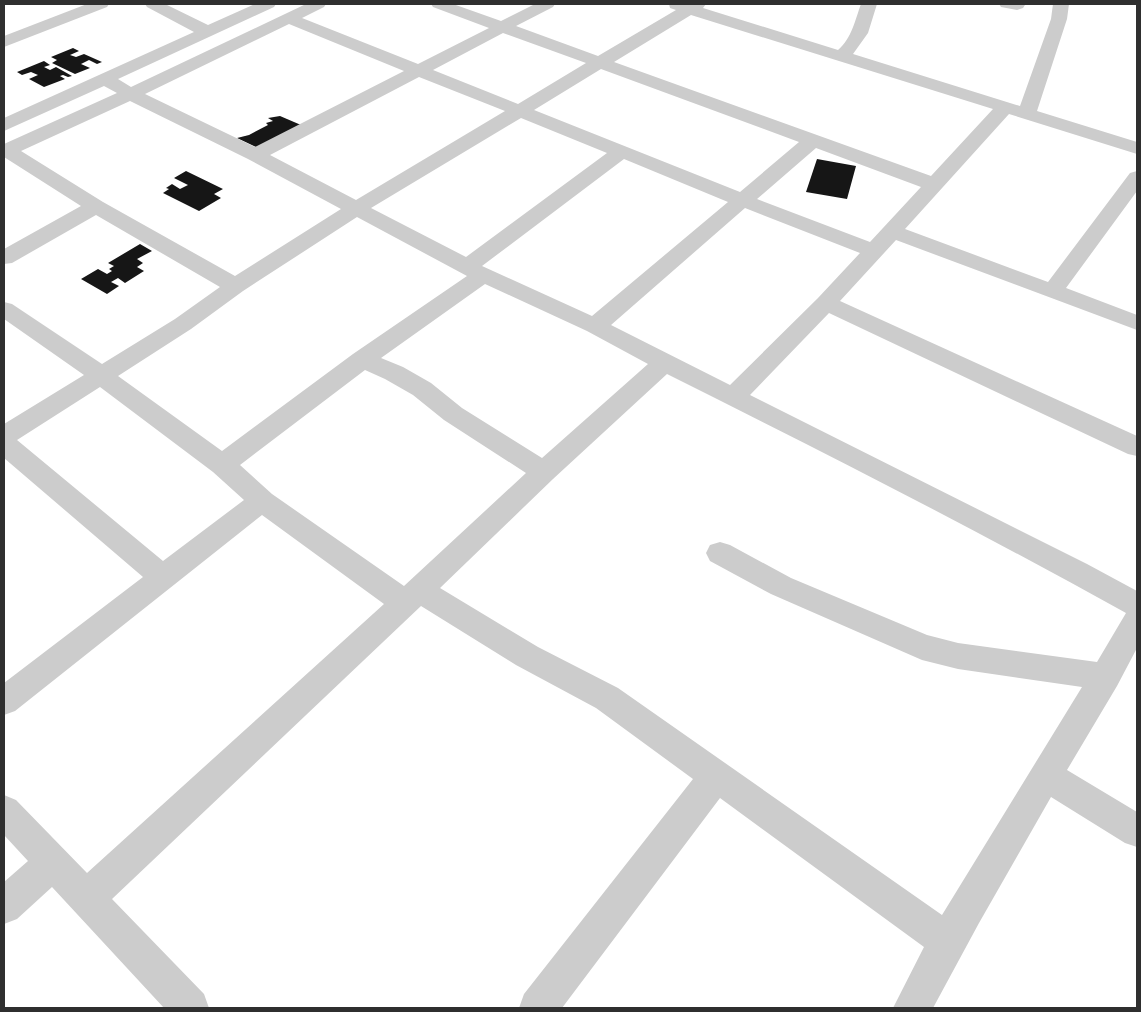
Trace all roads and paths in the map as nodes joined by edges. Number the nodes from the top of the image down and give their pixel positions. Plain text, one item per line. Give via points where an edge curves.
1 (101, 4) edge
2 (153, 4) edge
3 (268, 4) edge
4 (316, 4) edge
5 (440, 4) edge
6 (547, 4) edge
7 (869, 4) edge
8 (1061, 4) edge
9 (686, 5) edge
10 (288, 18) junction
11 (504, 27) junction
12 (214, 29) junction
13 (248, 37) junction
14 (4, 42) edge
15 (840, 56) junction
16 (600, 63) junction
17 (419, 71) junction
18 (104, 79) junction
19 (129, 93) junction
20 (1006, 106) junction
21 (520, 111) junction
22 (1027, 112) junction
23 (4, 125) edge
24 (813, 140) junction
25 (1137, 148) edge
26 (5, 151) edge
27 (621, 152) junction
28 (255, 155) junction
29 (1137, 177) edge
30 (933, 184) junction
31 (742, 200) junction
32 (96, 206) junction
33 (355, 209) junction
34 (892, 232) junction
35 (874, 251) junction
36 (4, 258) edge
37 (475, 271) junction
38 (236, 286) junction
39 (1053, 290) junction
40 (826, 303) junction
41 (4, 309) edge
42 (1137, 323) edge
43 (595, 326) junction
44 (362, 360) junction
45 (664, 363) junction
46 (101, 375) junction
47 (733, 397) junction
48 (4, 436) edge
49 (4, 444) edge
50 (1137, 447) edge
51 (222, 465) junction
52 (544, 472) junction
53 (262, 501) junction
54 (720, 554) dead end
55 (162, 577) junction
56 (412, 596) junction
57 (1137, 605) edge
58 (1137, 621) edge
59 (1106, 677) junction
60 (4, 701) edge
61 (1045, 775) junction
62 (716, 776) junction
63 (4, 811) edge
64 (1137, 831) edge
65 (52, 862) junction
66 (86, 898) junction
67 (4, 906) edge
68 (947, 940) junction
69 (190, 1008) edge
70 (538, 1008) edge
71 (912, 1008) edge

1 - 14 street
2 - 12 street
3 - 12 street
4 - 10 street
5 - 11 street
6 - 11 street
7 - 15 street via 859,34 851,48
8 - 22 street via 1059,19
9 - 15 street
9 - 16 street
10 - 13 street
10 - 17 street
11 - 16 street
11 - 17 street
12 - 13 street
12 - 18 street
13 - 19 street
15 - 20 street
16 - 21 street
16 - 24 street
17 - 21 street
17 - 28 street
18 - 19 street
18 - 23 street
19 - 26 street
19 - 28 street
20 - 22 street
20 - 30 street
21 - 27 street
21 - 33 street
22 - 25 street
24 - 30 street
24 - 31 street
26 - 32 street
27 - 31 street
27 - 37 street
28 - 33 street
29 - 39 street
30 - 34 street
31 - 35 street
31 - 43 street
32 - 36 street
32 - 38 street
33 - 37 street
33 - 38 street
34 - 35 street
34 - 39 street
35 - 40 street
37 - 43 street
37 - 44 street
38 - 46 street via 183,324
39 - 42 street
40 - 47 street
40 - 50 street
41 - 46 street
43 - 45 street
44 - 51 street
44 - 52 street via 394,372 422,389 453,414
45 - 47 street
45 - 52 street
46 - 48 street
46 - 51 street
47 - 57 street
49 - 55 street
51 - 53 street
52 - 56 street
53 - 55 street
53 - 56 street
54 - 59 street via 781,586 922,647 958,656
55 - 60 street
56 - 62 street via 607,698
56 - 66 street
58 - 59 street
59 - 61 street
61 - 64 street
61 - 68 street
62 - 68 street
62 - 70 street
63 - 65 street
65 - 66 street
65 - 67 street
66 - 69 street
68 - 71 street

